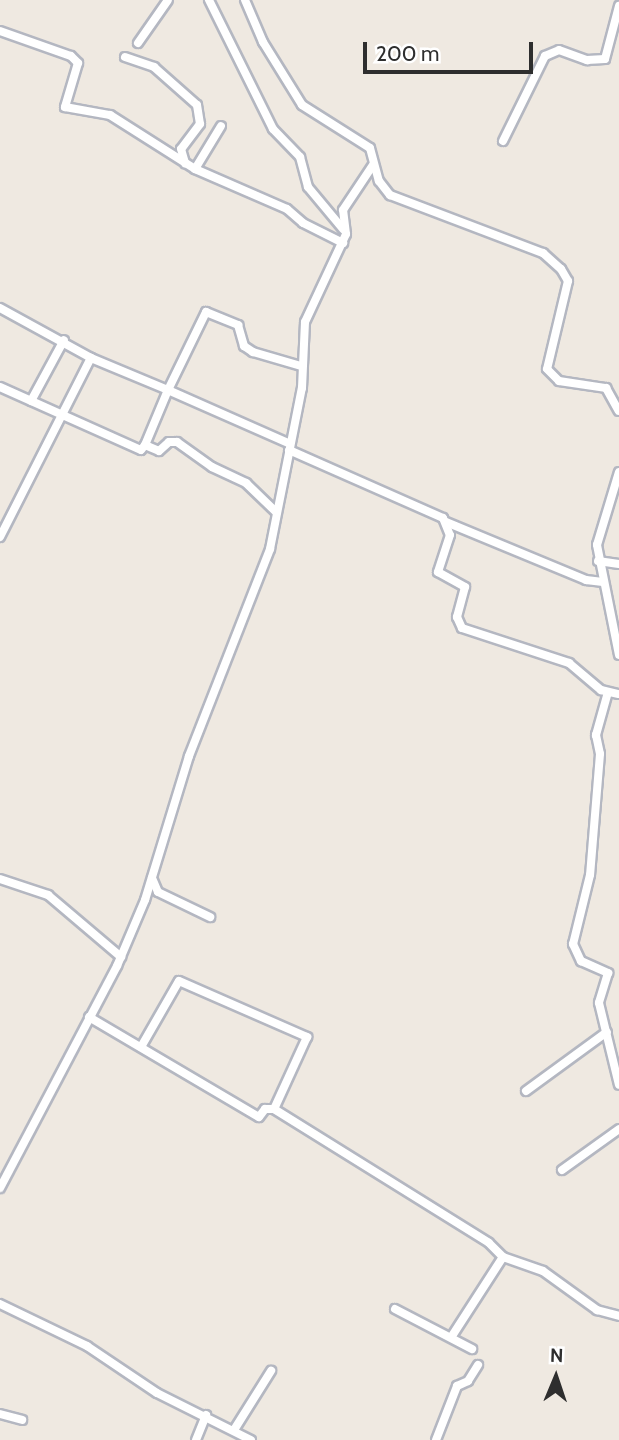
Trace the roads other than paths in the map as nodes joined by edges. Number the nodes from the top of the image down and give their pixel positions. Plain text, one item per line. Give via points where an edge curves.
1 (168, 0) edge
2 (209, 0) edge
3 (245, 0) edge
4 (619, 6) edge
5 (0, 31) edge
6 (138, 43) dead end
7 (125, 57) dead end
8 (221, 126) dead end
9 (503, 141) dead end
10 (185, 163) junction
11 (373, 165) junction
12 (195, 169) junction
13 (345, 239) junction
14 (0, 308) edge
15 (64, 341) junction
16 (91, 358) junction
17 (301, 366) junction
18 (0, 387) edge
19 (168, 390) junction
20 (31, 401) junction
21 (619, 411) edge
22 (63, 413) junction
23 (145, 445) junction
24 (288, 447) junction
25 (619, 472) edge
26 (617, 487) edge
27 (276, 512) junction
28 (446, 522) junction
29 (0, 537) edge
30 (598, 561) junction
31 (619, 564) edge
32 (603, 582) junction
33 (619, 655) edge
34 (608, 692) junction
35 (619, 694) edge
36 (152, 878) junction
37 (0, 879) edge
38 (210, 917) dead end
39 (121, 957) junction
40 (89, 1017) junction
41 (607, 1032) junction
42 (141, 1047) junction
43 (619, 1085) edge
44 (526, 1091) dead end
45 (274, 1109) junction
46 (619, 1129) edge
47 (562, 1170) dead end
48 (0, 1188) edge
49 (503, 1257) junction
50 (0, 1304) edge
51 (395, 1309) dead end
52 (619, 1316) edge
53 (452, 1336) junction
54 (472, 1349) dead end
55 (478, 1365) dead end
56 (271, 1371) dead end
57 (0, 1414) edge
58 (206, 1415) junction
59 (22, 1420) dead end
60 (234, 1430) junction
61 (196, 1440) edge
62 (251, 1440) edge
63 (436, 1440) edge

1 - 6 street
2 - 13 street via 273,129 300,157 308,187
3 - 11 street via 263,42 302,105 370,148
4 - 9 street via 605,59 587,60 559,50 545,56
5 - 10 street via 71,56 78,63 65,107 110,115
7 - 10 street via 154,67 197,105 200,124 181,149
8 - 12 street
10 - 12 street
11 - 13 street via 343,210
11 - 21 street via 390,195 552,259 568,281 547,369 559,381 606,388
12 - 13 street
13 - 17 street via 305,321
14 - 15 street
15 - 16 street
15 - 20 street
16 - 19 street
16 - 22 street
17 - 19 street via 253,352 244,346 238,325 206,312
17 - 24 street via 302,388
18 - 20 street
19 - 23 street
19 - 24 street
20 - 22 street
22 - 23 street via 141,450
22 - 29 street
23 - 27 street via 159,451 169,442 177,442 212,467 246,483
24 - 27 street
24 - 28 street
25 - 26 street
26 - 30 street via 598,533
27 - 36 street via 270,549 189,756
28 - 32 street via 586,580
28 - 34 street via 450,535 438,572 465,587 457,617 460,625 569,663
30 - 31 street
30 - 32 street
32 - 33 street
34 - 35 street
34 - 41 street via 596,735 600,754 590,875 573,944 581,961 608,973 599,1003
36 - 38 street via 158,892
36 - 39 street
37 - 39 street via 48,895
39 - 40 street
40 - 42 street
40 - 48 street
41 - 43 street
41 - 44 street
42 - 45 street via 259,1116
42 - 45 street via 179,981 307,1037
45 - 49 street via 489,1242
46 - 47 street
49 - 52 street via 544,1271 597,1310
49 - 53 street
50 - 58 street via 87,1346 157,1393
51 - 53 street
53 - 54 street
55 - 63 street via 468,1381 457,1386
56 - 60 street
57 - 59 street
58 - 60 street
58 - 61 street
60 - 62 street

